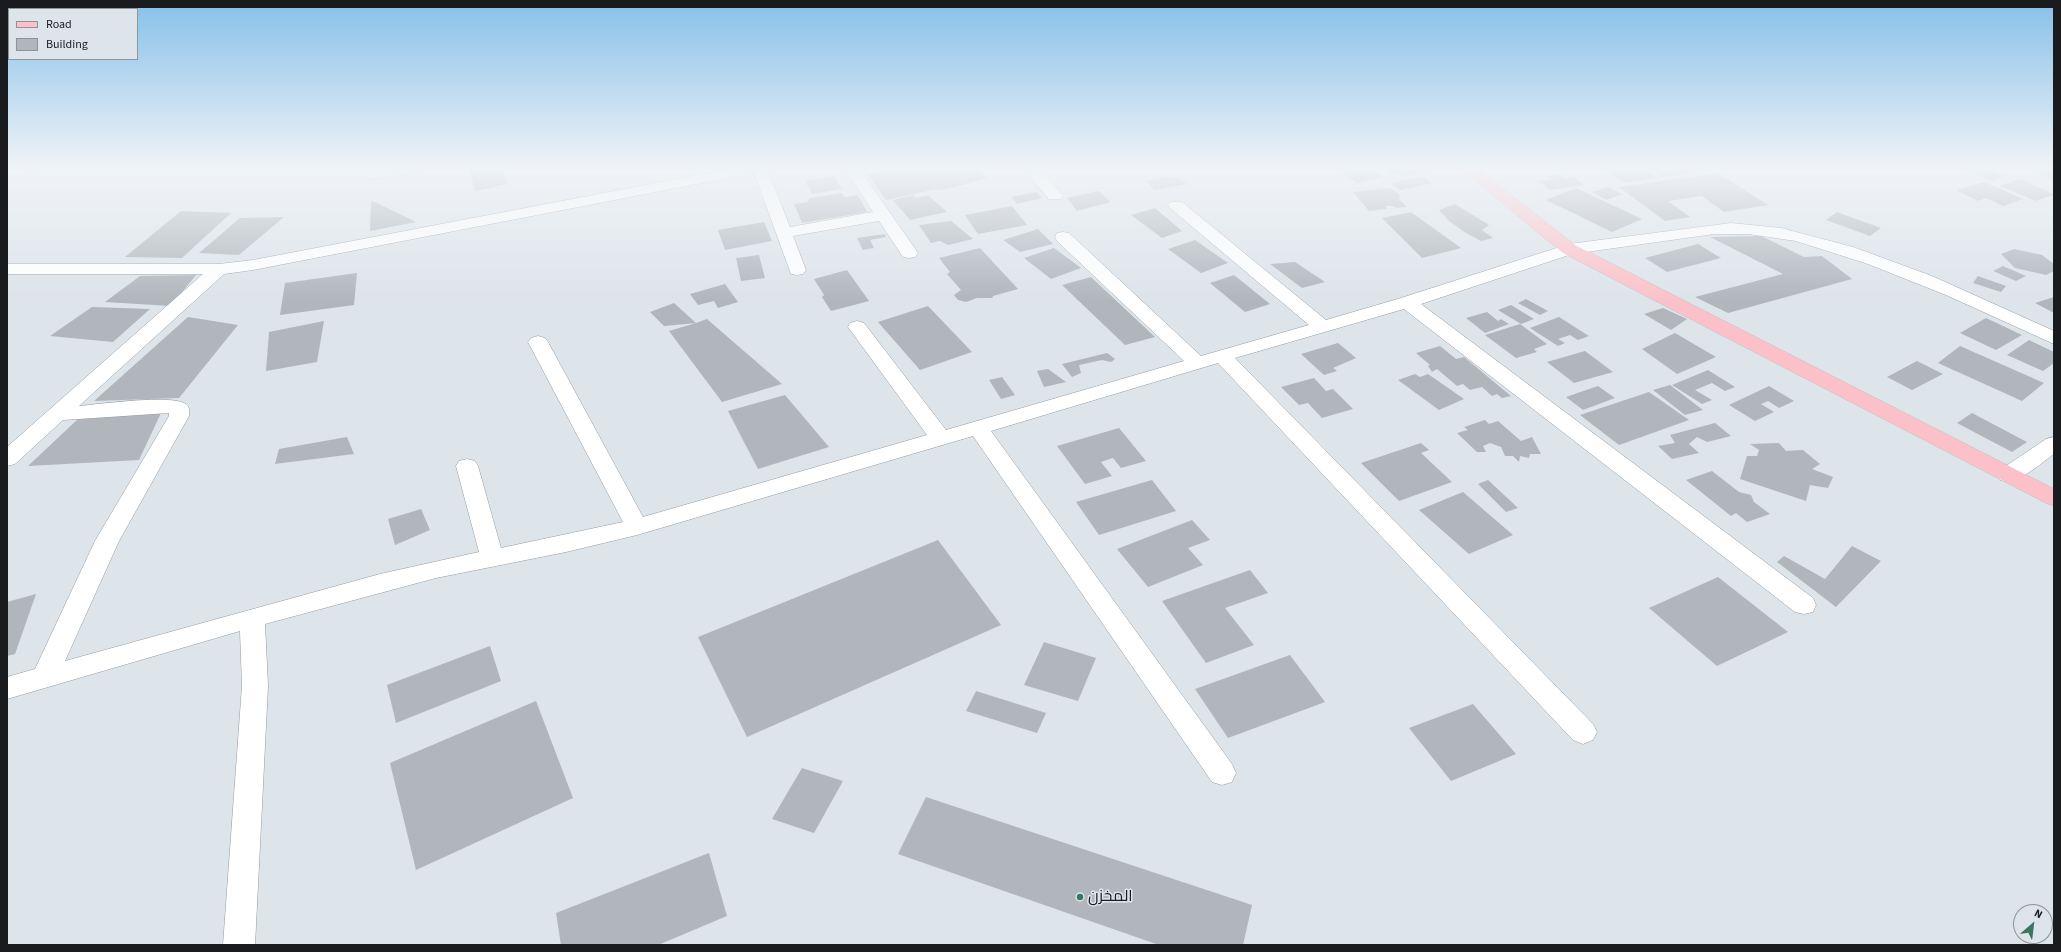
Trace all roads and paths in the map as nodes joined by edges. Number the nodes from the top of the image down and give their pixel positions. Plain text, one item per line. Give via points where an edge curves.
1 (528, 212) edge
2 (776, 212) edge
3 (881, 212) edge
4 (1186, 212) edge
5 (1523, 212) edge
6 (883, 215) junction
7 (784, 233) junction
8 (1063, 237) dead end
9 (1569, 250) junction
10 (909, 253) dead end
11 (7, 269) edge
12 (219, 269) junction
13 (797, 270) dead end
14 (1407, 302) junction
15 (857, 327) dead end
16 (1323, 327) junction
17 (2054, 338) edge
18 (538, 342) dead end
19 (1222, 356) junction
20 (1198, 363) junction
21 (57, 414) junction
22 (978, 427) junction
23 (940, 437) junction
24 (2054, 444) edge
25 (7, 459) edge
26 (468, 466) dead end
27 (2008, 475) junction
28 (2054, 498) edge
29 (637, 527) junction
30 (492, 557) junction
31 (1804, 605) dead end
32 (252, 618) junction
33 (45, 678) junction
34 (7, 688) edge
35 (1583, 732) dead end
36 (1222, 773) dead end
37 (240, 945) edge

1 - 12 street via 260,264
2 - 7 street
3 - 6 street
4 - 16 street
5 - 9 main road
6 - 7 street
6 - 10 street
7 - 13 street
8 - 20 street
9 - 14 street
9 - 17 street via 1714,229 1737,227 1772,231 1830,246 1900,270
9 - 27 main road
11 - 12 street
12 - 21 street
14 - 16 street
14 - 31 street
15 - 23 street
16 - 19 street
18 - 29 street
19 - 20 street
19 - 35 street
20 - 22 street
21 - 25 street
21 - 33 street via 157,406 179,409 178,416 107,541
22 - 23 street
22 - 36 street
23 - 29 street
24 - 27 street
26 - 30 street
27 - 28 main road
29 - 30 street via 566,544
30 - 32 street via 380,583
32 - 33 street
32 - 37 street via 255,686
33 - 34 street

